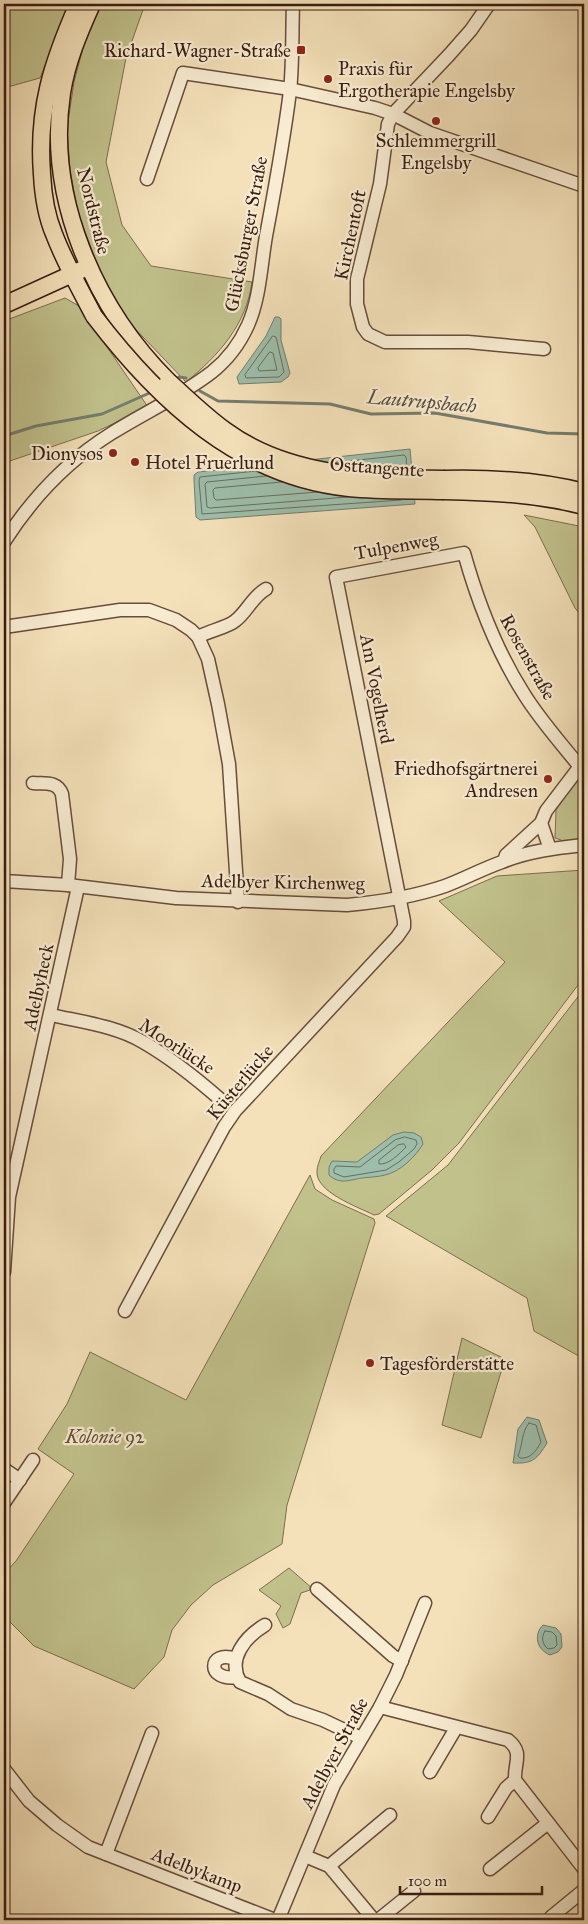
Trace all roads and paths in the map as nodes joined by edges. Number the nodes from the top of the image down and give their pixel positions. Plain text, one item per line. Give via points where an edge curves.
1 (78, 4) edge
2 (92, 4) edge
3 (293, 4) edge
4 (489, 4) edge
5 (290, 89) junction
6 (393, 114) junction
7 (147, 179) dead end
8 (584, 186) edge
9 (89, 266) junction
10 (72, 275) junction
11 (4, 305) edge
12 (544, 348) dead end
13 (444, 485) junction
14 (584, 492) edge
15 (584, 506) edge
16 (4, 542) edge
17 (464, 553) joint
18 (336, 577) joint
19 (266, 589) dead end
20 (4, 627) edge
21 (198, 638) junction
22 (582, 764) edge
23 (33, 783) dead end
24 (541, 823) junction
25 (584, 846) edge
26 (550, 848) junction
27 (504, 861) junction
28 (4, 881) edge
29 (73, 886) junction
30 (399, 898) junction
31 (238, 902) junction
32 (51, 1015) junction
33 (221, 1100) dead end
34 (4, 1272) edge
35 (125, 1311) dead end
36 (33, 1460) dead end
37 (4, 1470) edge
38 (20, 1480) junction
39 (4, 1503) edge
40 (317, 1589) dead end
41 (426, 1604) dead end
42 (264, 1625) dead end
43 (235, 1659) junction
44 (402, 1661) junction
45 (237, 1677) junction
46 (380, 1707) junction
47 (456, 1728) junction
48 (152, 1733) dead end
49 (361, 1738) junction
50 (4, 1769) edge
51 (430, 1772) dead end
52 (515, 1780) junction
53 (390, 1815) dead end
54 (488, 1817) dead end
55 (548, 1822) junction
56 (106, 1854) junction
57 (305, 1856) junction
58 (329, 1866) junction
59 (584, 1867) edge
60 (490, 1869) dead end
61 (584, 1890) edge
62 (414, 1891) dead end
63 (551, 1918) dead end
64 (277, 1920) edge
65 (374, 1920) edge
66 (378, 1920) edge

1 - 10 main road, Nordstraße via 51,70 40,146 43,193 53,232
2 - 9 main road, Nordstraße via 73,51 62,93 59,139 63,180 73,226
3 - 5 street, Glücksburger Straße
4 - 6 street via 471,30
5 - 6 street
5 - 7 street via 183,73
5 - 16 street, Glücksburger Straße via 253,312 240,340 212,372 110,434 68,466 32,503
6 - 8 street via 430,133
6 - 12 street, Kirchentoft via 388,124 380,184 357,279 357,304 363,327 368,334 384,342 468,342
9 - 10 main road, Nordstraße
9 - 13 main road, Osttangente, bridge via 110,308 140,351 168,381 227,432 266,454 311,469
10 - 11 main road, Nordstraße
10 - 13 main road, Osttangente, bridge via 94,316 124,355 180,410 258,464 306,480 348,488
13 - 14 main road, Osttangente via 506,479
13 - 15 main road, Osttangente via 558,499
17 - 18 street, Tulpenweg
17 - 22 street, Rosenstraße via 476,597 506,663 524,695
18 - 30 street, Am Vogelherd
19 - 21 street via 235,622
20 - 21 street via 120,610 148,610 176,620
21 - 31 street via 210,668 229,764
22 - 24 street via 546,811
23 - 29 street, Adelbyheck via 60,787
24 - 26 street
24 - 27 street via 506,855
25 - 26 street, Adelbyer Kirchenweg
26 - 27 street, Adelbyer Kirchenweg
27 - 30 street, Adelbyer Kirchenweg via 445,886
28 - 29 street, Adelbyer Kirchenweg
29 - 31 street, Adelbyer Kirchenweg
29 - 32 street, Adelbyheck
30 - 31 street, Adelbyer Kirchenweg via 347,905
30 - 35 street, Küsterlücke via 404,927 235,1111
32 - 33 street, Moorlücke via 108,1028 142,1042 195,1077
32 - 34 street, Adelbyheck via 9,1197
36 - 38 street
37 - 38 street
38 - 39 street
40 - 44 street
41 - 44 street, Adelbyer Straße
42 - 43 street via 246,1639
43 - 45 street
43 - 45 street via 218,1659 214,1669 223,1678
44 - 46 street, Adelbyer Straße
45 - 49 street via 240,1682 291,1709
46 - 47 street
46 - 49 street, Adelbyer Straße
47 - 51 street
47 - 52 street via 508,1740 516,1746
48 - 56 street
49 - 57 street, Adelbyer Straße via 334,1785
50 - 56 street, Adelbykamp via 43,1814 77,1840
52 - 54 street via 506,1788
52 - 55 street
53 - 58 street
55 - 59 street
55 - 60 street
56 - 64 street, Adelbykamp
57 - 58 street
57 - 64 street, Adelbyer Straße
58 - 65 street
61 - 63 street
62 - 66 street

